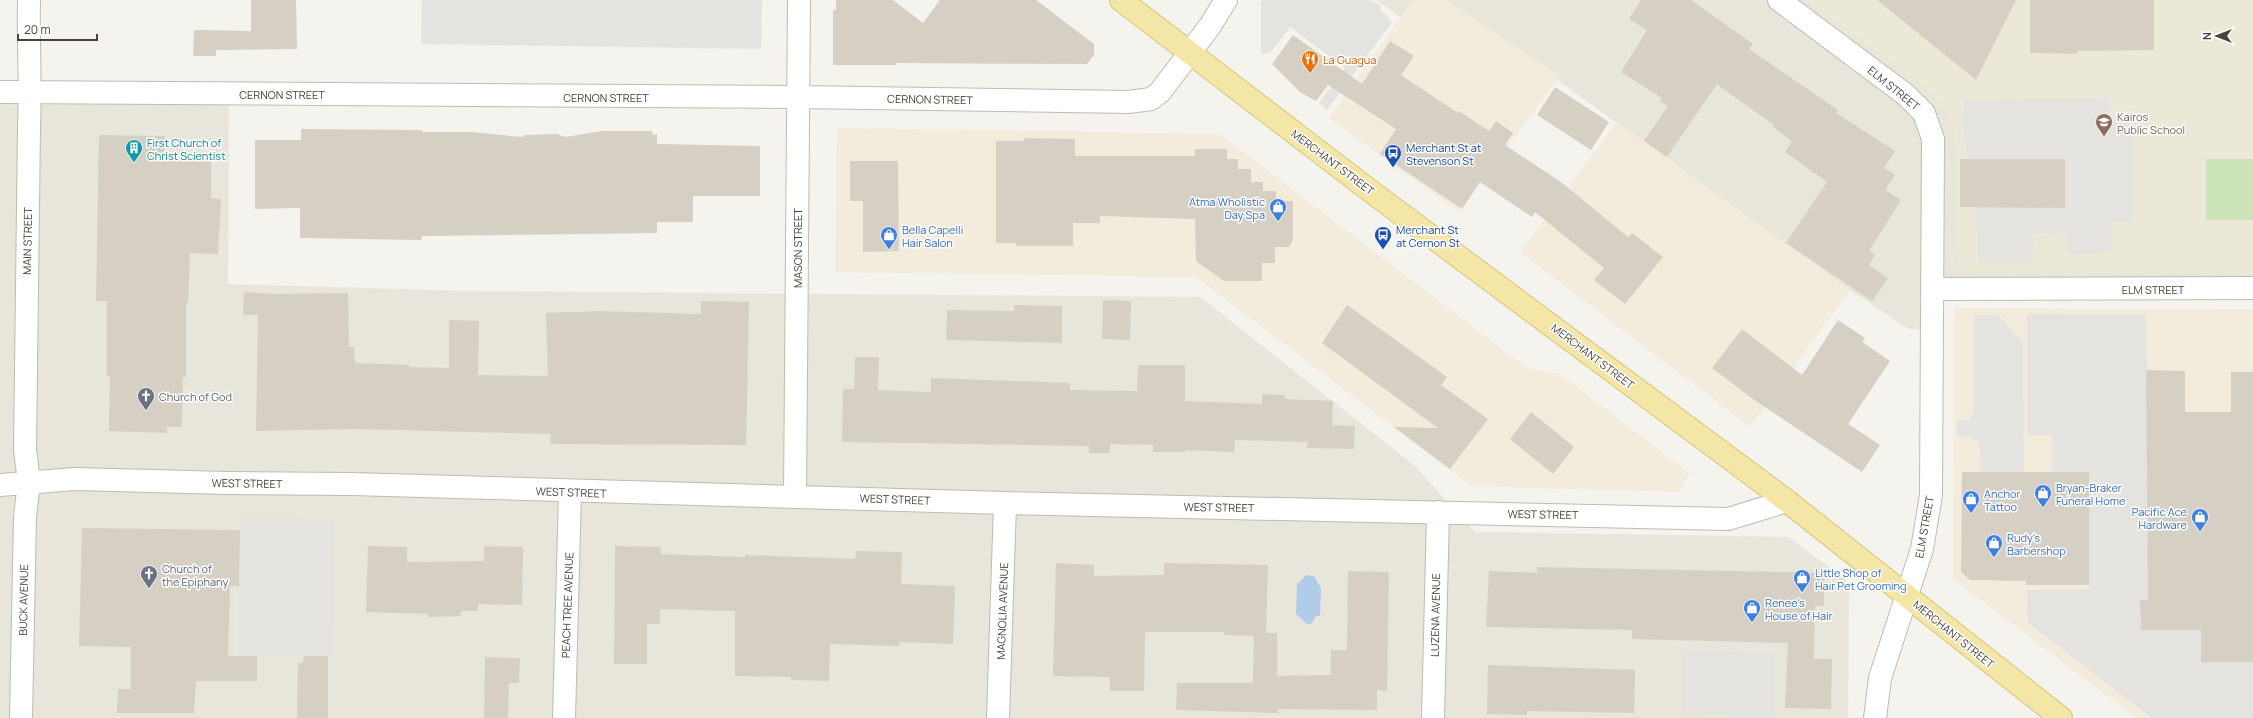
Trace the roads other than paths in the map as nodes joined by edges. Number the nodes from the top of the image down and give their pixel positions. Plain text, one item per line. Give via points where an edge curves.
1 (29, 0) edge
2 (799, 0) edge
3 (1121, 0) edge
4 (1226, 0) edge
5 (1779, 0) edge
6 (1190, 53) junction
7 (0, 92) edge
8 (31, 92) junction
9 (798, 97) junction
10 (2253, 288) edge
11 (1933, 289) junction
12 (28, 482) junction
13 (0, 485) edge
14 (570, 492) junction
15 (795, 496) junction
16 (1787, 501) junction
17 (1005, 503) junction
18 (1438, 512) junction
19 (1906, 596) junction
20 (21, 718) edge
21 (564, 718) edge
22 (998, 718) edge
23 (1433, 718) edge
24 (1875, 718) edge
25 (2061, 718) edge

1 - 8 street, MAIN STREET via 28,63
2 - 9 street, MASON STREET
3 - 6 main road, MERCHANT STREET
4 - 6 street, CERNON STREET
5 - 11 street, ELM STREET via 1906,95 1924,114 1933,139
6 - 9 street, CERNON STREET via 1160,92 1151,99 1128,102
6 - 16 main road, MERCHANT STREET via 1378,197
7 - 8 street, CERNON STREET
8 - 9 street, CERNON STREET
8 - 12 street, MAIN STREET via 28,126 25,450
9 - 15 street, MASON STREET
10 - 11 street, ELM STREET
11 - 19 street, ELM STREET via 1931,495 1922,549
12 - 13 street, WEST STREET
12 - 14 street, WEST STREET via 74,478
12 - 20 street, BUCK AVENUE
14 - 15 street, WEST STREET
14 - 21 street, PEACH TREE AVENUE
15 - 17 street, WEST STREET
16 - 18 street, WEST STREET via 1728,519
16 - 19 main road, MERCHANT STREET
17 - 18 street, WEST STREET
17 - 22 street, MAGNOLIA AVENUE
18 - 23 street, LUZENA AVENUE
19 - 24 street, ELM STREET via 1880,678
19 - 25 main road, MERCHANT STREET

